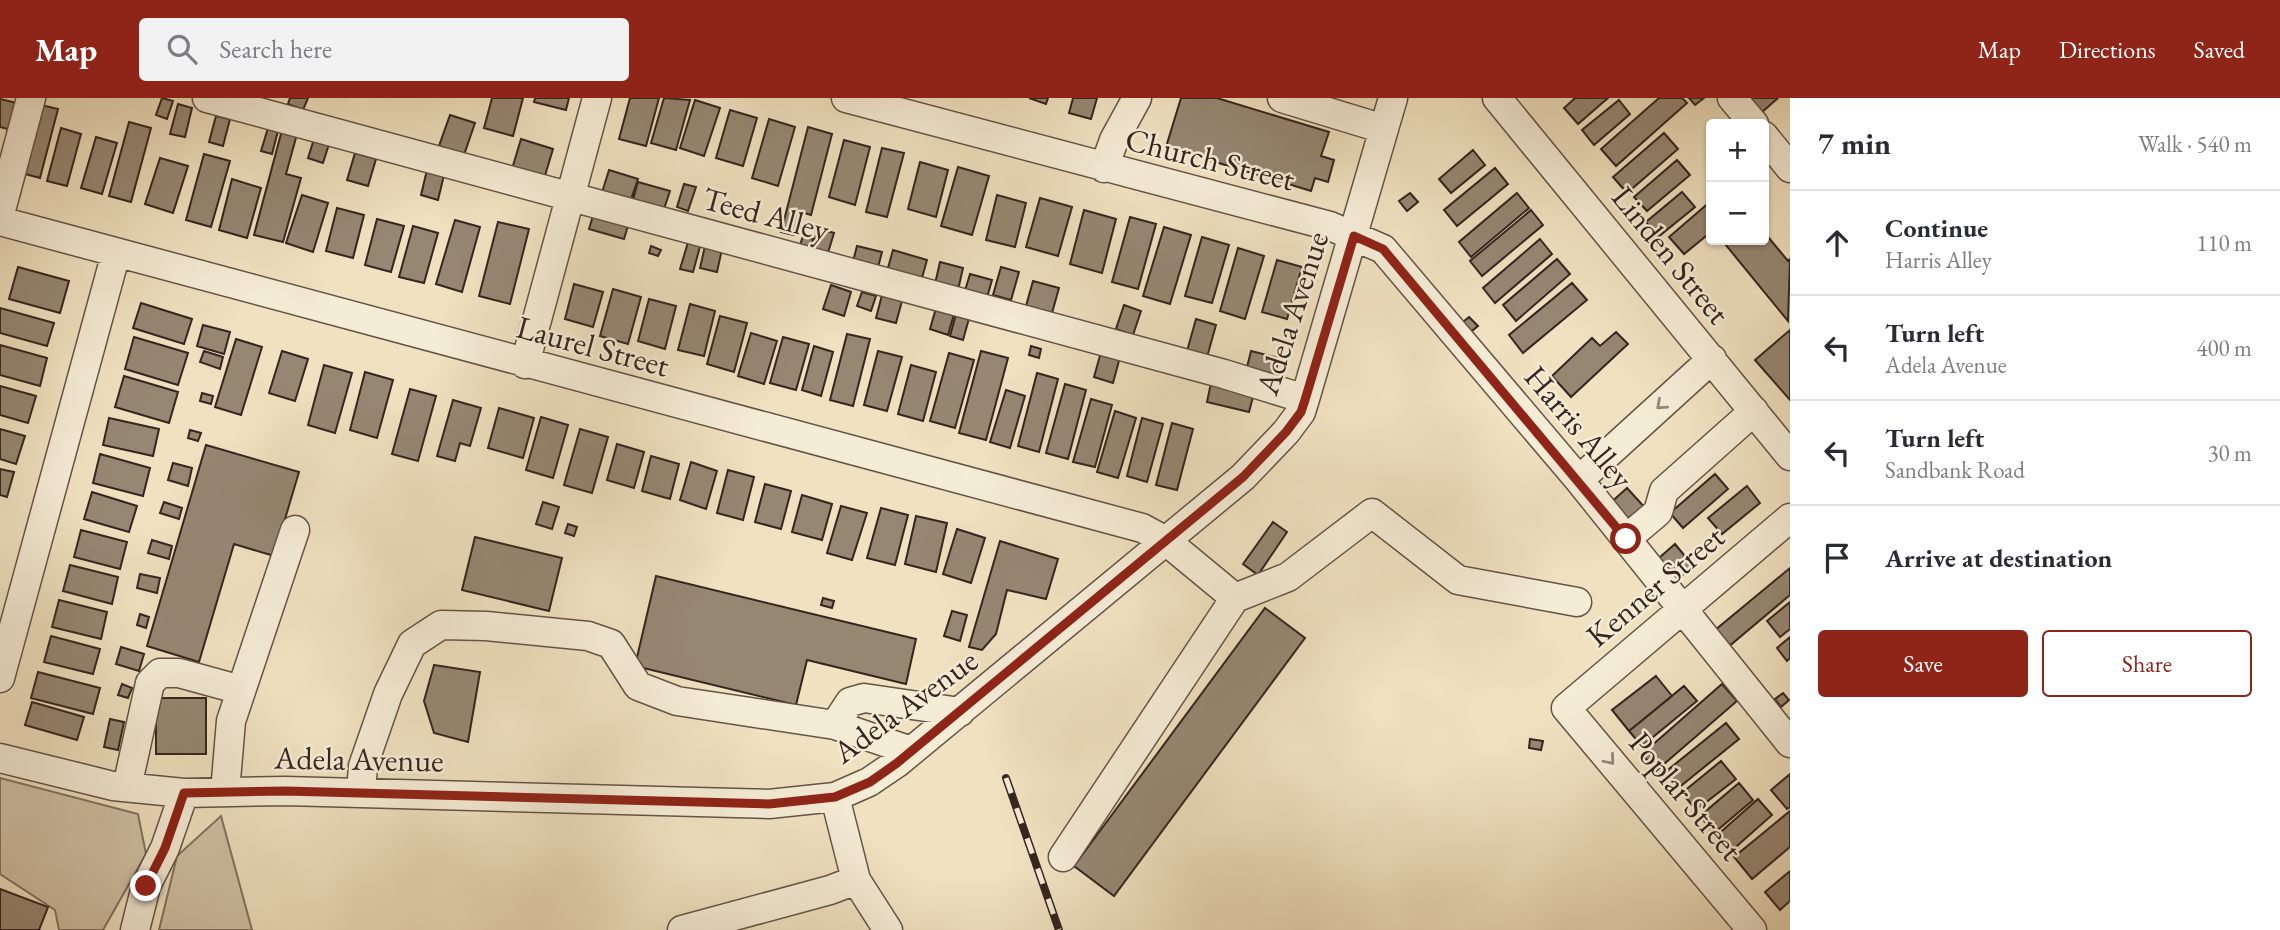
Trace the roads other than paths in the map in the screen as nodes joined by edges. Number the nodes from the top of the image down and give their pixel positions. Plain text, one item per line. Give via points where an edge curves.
1 (31, 98) edge
2 (207, 98) edge
3 (597, 98) edge
4 (846, 98) edge
5 (1137, 98) edge
6 (1282, 98) edge
7 (1393, 98) edge
8 (1497, 98) edge
9 (1732, 98) edge
10 (1750, 119) edge
11 (1384, 130) junction
12 (1769, 142) edge
13 (1104, 168) junction
14 (1790, 168) edge
15 (570, 197) junction
16 (0, 214) edge
17 (0, 221) edge
18 (1354, 236) junction
19 (116, 253) junction
20 (1712, 359) junction
21 (525, 364) junction
22 (1305, 400) junction
23 (1754, 411) junction
24 (1790, 456) edge
25 (1579, 480) junction
26 (1790, 518) edge
27 (295, 530) dead end
28 (1626, 539) junction
29 (1166, 541) junction
30 (1236, 598) junction
31 (1577, 602) dead end
32 (1681, 609) junction
33 (0, 678) edge
34 (241, 690) junction
35 (1566, 708) joint
36 (960, 712) junction
37 (835, 725) junction
38 (1790, 743) edge
39 (911, 751) junction
40 (0, 758) edge
41 (127, 787) junction
42 (225, 792) junction
43 (184, 793) junction
44 (361, 793) junction
45 (835, 797) junction
46 (1063, 857) dead end
47 (856, 880) junction
48 (135, 930) edge
49 (682, 930) edge
50 (888, 930) edge
51 (1752, 930) edge

1 - 16 street
2 - 15 street, Teed Alley
3 - 15 street
4 - 13 street, Church Street
5 - 13 street
6 - 11 street
7 - 11 street, Adela Avenue
8 - 20 street, Linden Street
9 - 10 street
11 - 18 street, Adela Avenue
12 - 14 street
13 - 18 street, Church Street
15 - 21 street
15 - 22 street, Teed Alley
17 - 19 street, Laurel Street
18 - 22 street, Adela Avenue
18 - 25 street, Harris Alley via 1383,249
19 - 21 street, Laurel Street
19 - 33 street
20 - 23 street, Linden Street
20 -> 25 street
21 - 29 street, Laurel Street via 1142,527
22 - 29 street, Adela Avenue via 1286,432 1252,468
23 - 24 street, Linden Street
23 - 28 street via 1664,491 1658,512
25 - 28 street, Harris Alley
26 - 32 street, Kenner Street
27 - 34 street
28 - 32 street, Harris Alley
29 - 30 street, Laurel Street
29 - 36 street, Adela Avenue
30 - 31 street via 1288,577 1372,513 1458,580
30 - 46 street
32 - 35 street, Kenner Street
32 - 38 street, Harris Alley
34 - 41 street via 179,673 160,673 150,683
34 - 42 street via 231,721
35 -> 51 street, Poplar Street
36 - 37 street via 864,698 850,702
36 - 39 street, Adela Avenue
37 - 39 street
37 - 44 street via 677,701 638,686 611,644 589,636 441,625 412,645 388,694 363,766
39 - 45 street, Adela Avenue via 870,782
40 - 41 street, Adela Avenue
41 - 43 street, Adela Avenue
42 - 43 street, Adela Avenue
42 - 44 street, Adela Avenue
43 - 48 street via 146,886
44 - 45 street, Adela Avenue via 769,804
45 - 47 street
47 - 49 street
47 - 50 street

